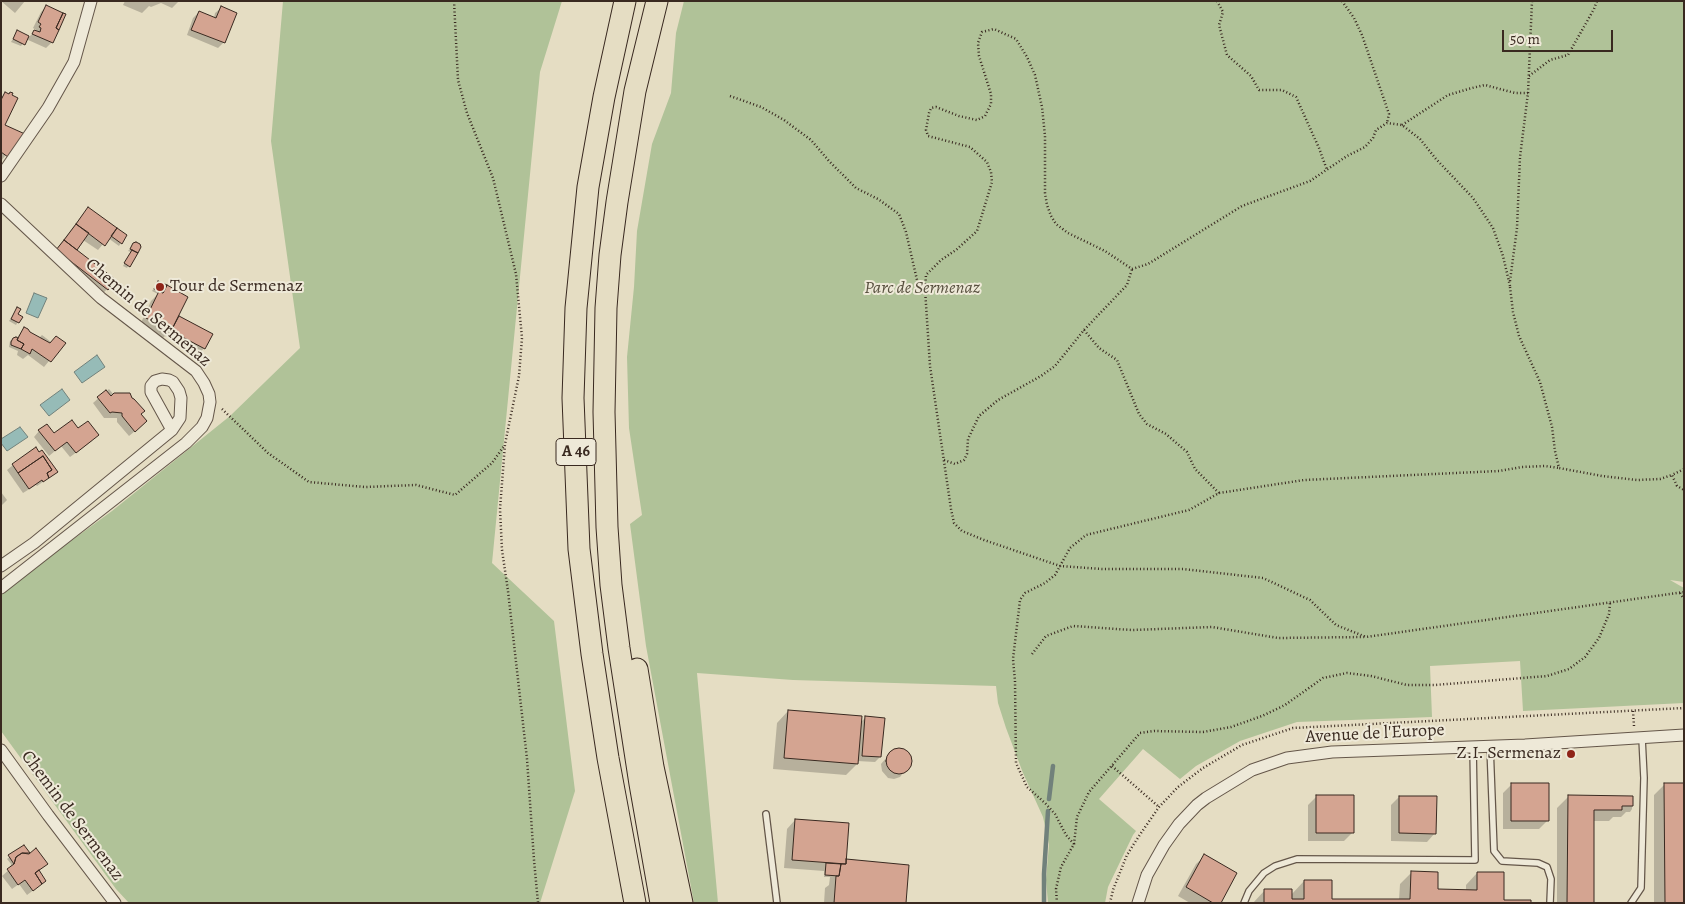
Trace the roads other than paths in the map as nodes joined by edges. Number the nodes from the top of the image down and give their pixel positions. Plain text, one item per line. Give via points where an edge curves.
1 (91, 1) edge
2 (625, 1) edge
3 (656, 1) edge
4 (1, 176) edge
5 (1, 204) edge
6 (172, 430) dead end
7 (605, 461) junction
8 (1, 566) edge
9 (1, 588) edge
10 (1684, 735) edge
11 (1642, 738) junction
12 (1490, 746) junction
13 (1472, 747) junction
14 (1, 750) edge
15 (766, 814) dead end
16 (115, 903) edge
17 (634, 903) edge
18 (661, 903) edge
19 (682, 903) edge
20 (777, 903) edge
21 (1138, 903) edge
22 (1244, 903) edge
23 (1550, 903) edge
24 (1631, 903) edge

1 - 4 street via 74,62 48,108
2 - 17 highway, A 46 via 588,187 577,298 574,398 580,558 608,758
3 - 7 highway, A 46 via 635,91 610,255 604,372
5 - 9 street, Chemin de Sermenaz via 101,298 196,371 210,402 202,427 186,443
6 - 8 street via 34,543
7 - 18 highway, A 46 via 618,648
7 - 19 highway via 653,768
10 - 11 street, Avenue de l'Europe
11 - 12 street, Avenue de l'Europe
11 - 24 lane via 1641,888
12 - 13 street, Avenue de l'Europe
12 - 23 lane via 1494,851 1502,861 1538,863 1547,867
13 - 21 street, Avenue de l'Europe via 1332,752 1287,758 1252,770 1206,798 1179,824 1153,863
13 - 22 lane via 1475,860 1297,859 1264,873
14 - 16 street, Chemin de Sermenaz
15 - 20 lane

